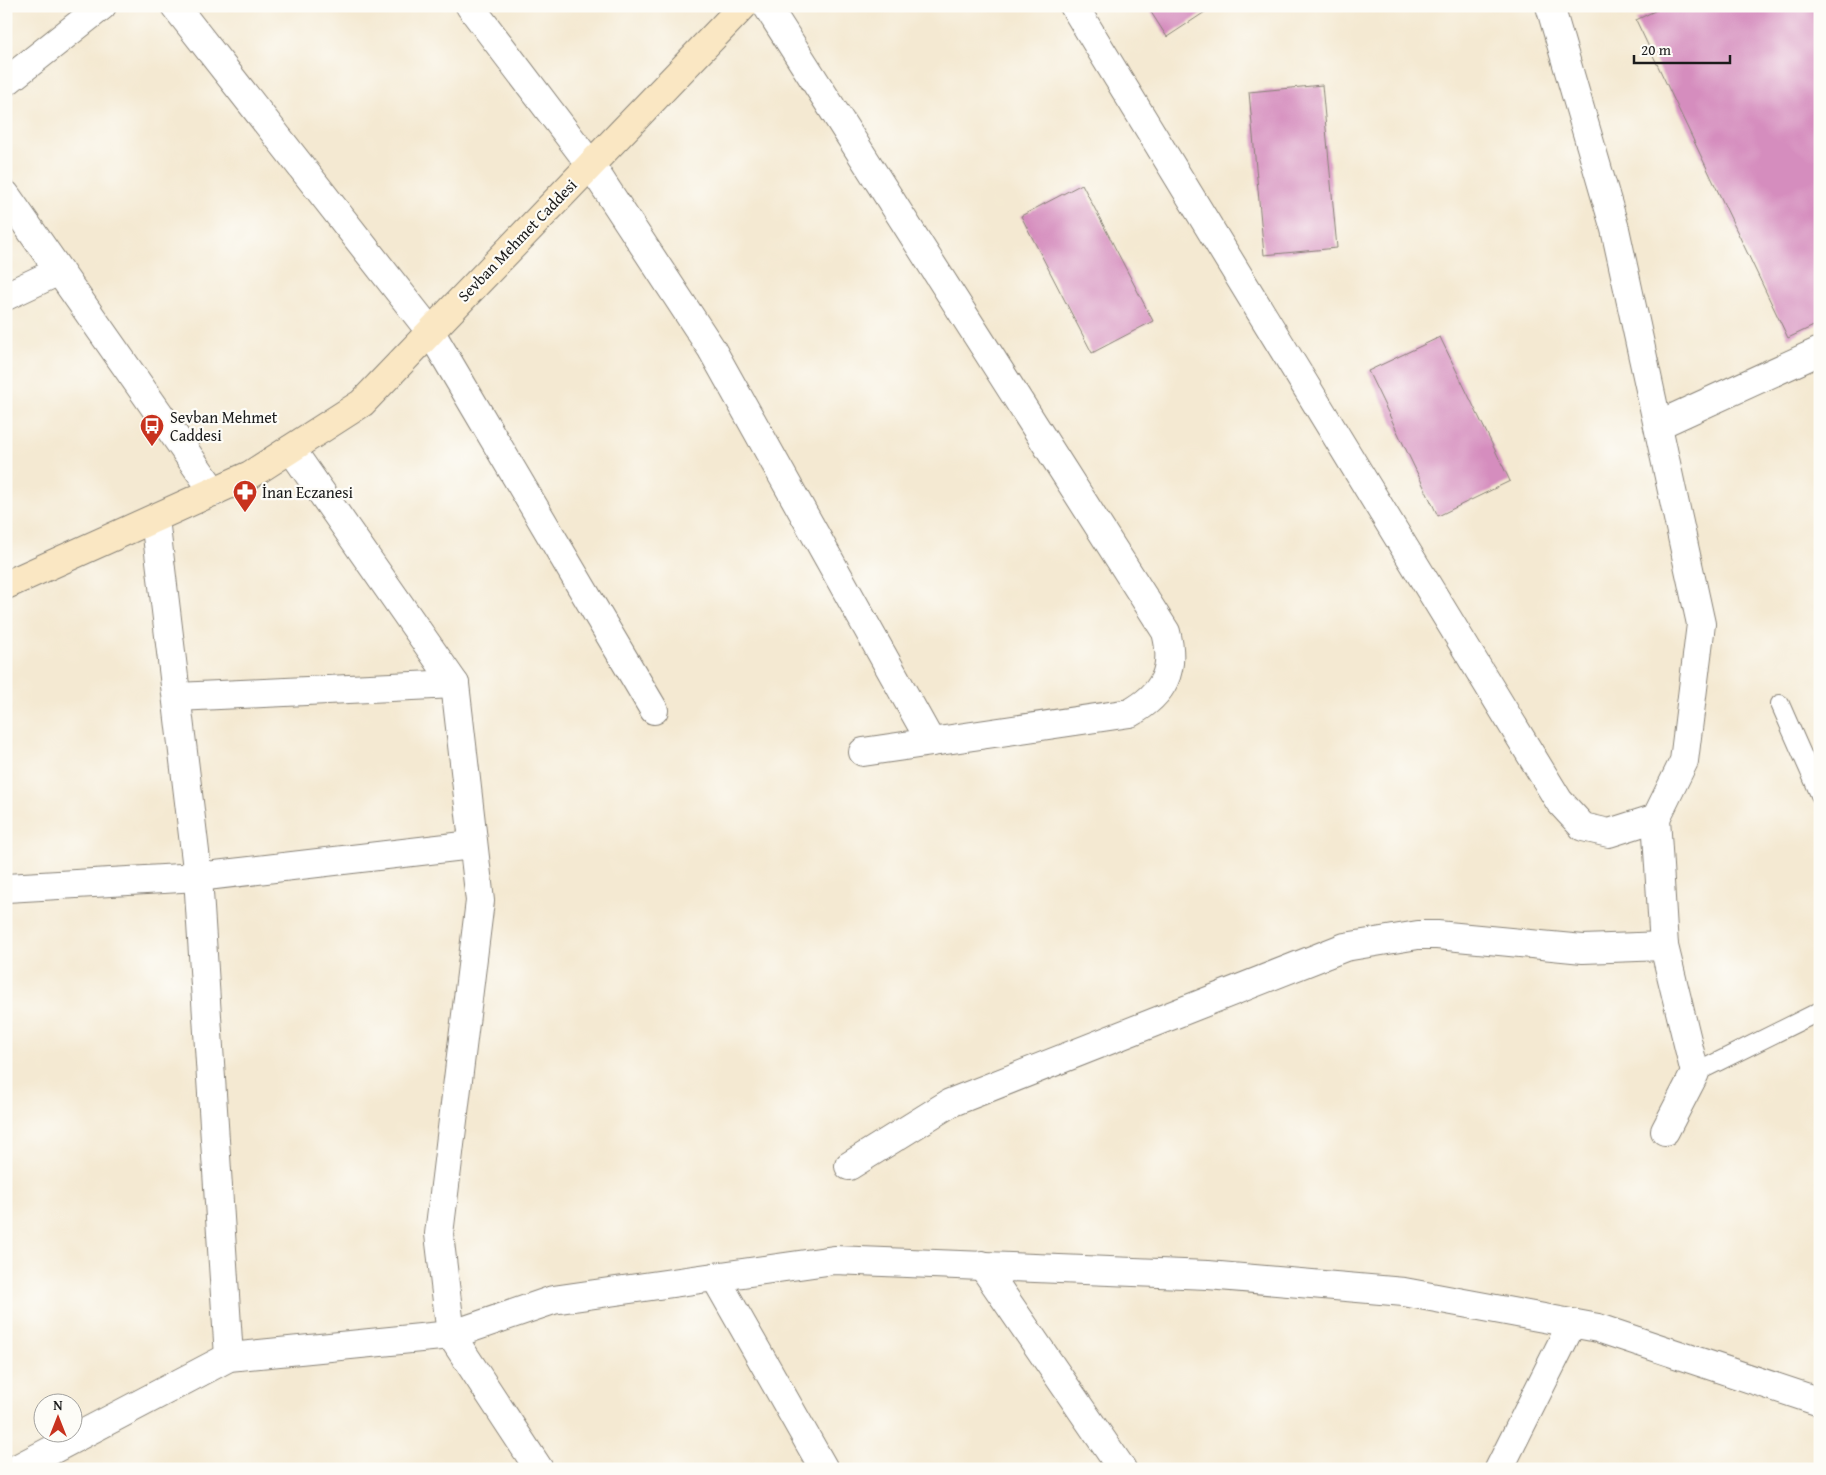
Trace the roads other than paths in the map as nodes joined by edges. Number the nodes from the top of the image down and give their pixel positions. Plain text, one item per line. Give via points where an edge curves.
1 (102, 6) edge
2 (175, 6) edge
3 (470, 6) edge
4 (743, 6) edge
5 (767, 6) edge
6 (1074, 6) edge
7 (1550, 6) edge
8 (6, 82) edge
9 (590, 164) junction
10 (6, 195) edge
11 (59, 271) junction
12 (6, 296) edge
13 (430, 331) junction
14 (1820, 351) edge
15 (1658, 425) junction
16 (291, 449) junction
17 (214, 492) junction
18 (155, 518) junction
19 (6, 585) edge
20 (455, 684) junction
21 (177, 697) junction
22 (1780, 704) dead end
23 (654, 710) dead end
24 (931, 742) junction
25 (863, 752) dead end
26 (1820, 795) edge
27 (1656, 818) junction
28 (472, 845) junction
29 (198, 877) junction
30 (6, 888) edge
31 (1664, 946) junction
32 (1820, 1011) edge
33 (1695, 1073) junction
34 (1665, 1131) dead end
35 (849, 1166) dead end
36 (982, 1266) junction
37 (715, 1277) junction
38 (1572, 1324) junction
39 (451, 1335) junction
40 (229, 1358) junction
41 (1820, 1402) edge
42 (16, 1469) edge
43 (539, 1469) edge
44 (824, 1469) edge
45 (1122, 1469) edge
46 (1500, 1469) edge

1 - 8 street
2 - 13 street
3 - 9 street
4 - 9 main road, Sevban Mehmet Caddesi
5 - 24 street via 1161,624 1170,647 1170,663 1162,685 1145,704 1130,713
6 - 27 street via 1559,801 1583,827 1609,834
7 - 15 street via 1615,228
9 - 13 main road, Sevban Mehmet Caddesi
9 - 24 street via 712,348
10 - 11 street
11 - 12 street
11 - 17 street
13 - 16 main road, Sevban Mehmet Caddesi via 362,402
13 - 23 street
14 - 15 street
15 - 27 street via 1701,624 1684,761
16 - 17 main road, Sevban Mehmet Caddesi via 250,475
16 - 20 street
17 - 18 main road, Sevban Mehmet Caddesi
18 - 19 main road, Sevban Mehmet Caddesi
18 - 21 street
20 - 21 street
20 - 28 street
21 - 29 street
22 - 26 lane
24 - 25 street
27 - 31 street
28 - 29 street
28 - 39 street via 480,901 439,1234
29 - 30 street
29 - 40 street
31 - 33 street
31 - 35 street via 1583,949 1418,934 1345,947 950,1103
32 - 33 lane
33 - 34 street
36 - 37 street via 834,1260
36 - 38 street via 1208,1274 1404,1292
36 - 45 street
37 - 39 street via 553,1300
37 - 44 street
38 - 41 street via 1598,1328
38 - 46 street
39 - 40 street
39 - 43 street
40 - 42 street

